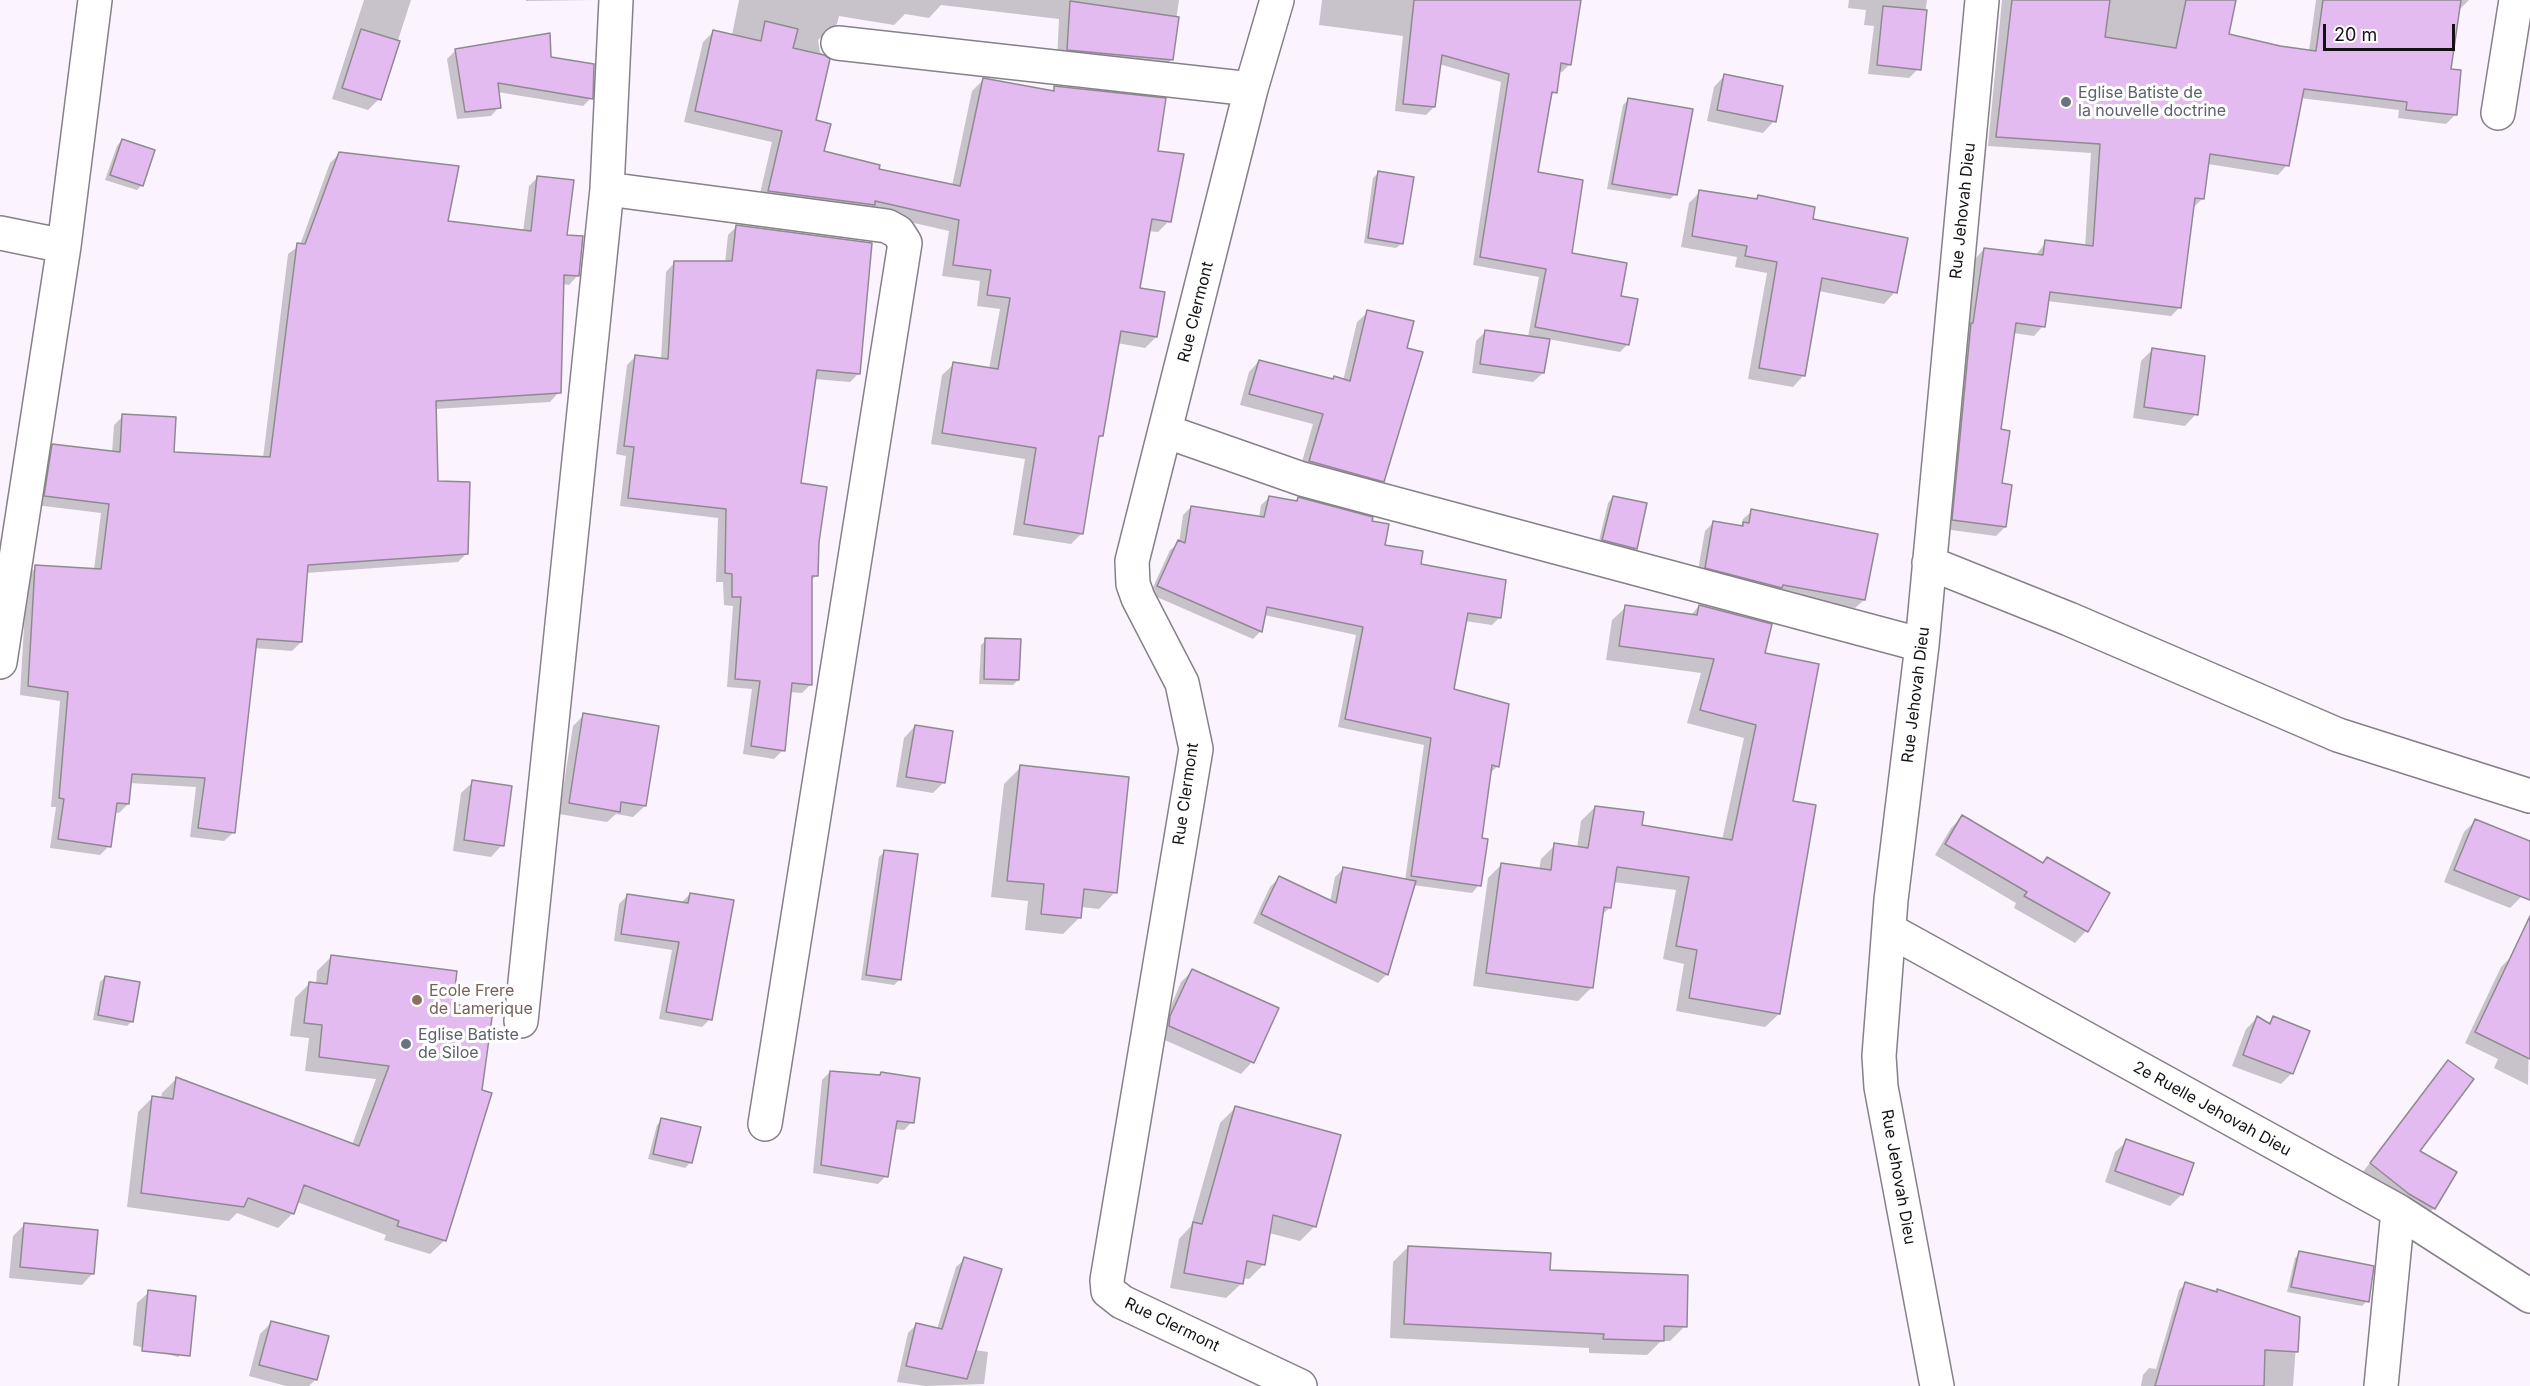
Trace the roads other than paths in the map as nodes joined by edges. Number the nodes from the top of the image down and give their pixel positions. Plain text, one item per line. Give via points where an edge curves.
1 (95, 0) edge
2 (616, 0) edge
3 (1277, 0) edge
4 (1982, 0) edge
5 (2516, 0) edge
6 (838, 43) dead end
7 (1251, 89) junction
8 (2498, 113) dead end
9 (607, 189) junction
10 (0, 233) edge
11 (64, 246) junction
12 (1165, 431) junction
13 (1929, 563) junction
14 (1922, 645) junction
15 (0, 662) edge
16 (2530, 796) edge
17 (1889, 930) junction
18 (521, 1021) dead end
19 (765, 1124) dead end
20 (2398, 1211) junction
21 (2530, 1296) edge
22 (1300, 1386) edge
23 (1937, 1386) edge
24 (2381, 1386) edge

1 - 11 street
2 - 9 street
3 - 7 street, Rue Clermont
4 - 13 street, Rue Jehovah Dieu
5 - 8 street
6 - 7 street
7 - 12 street, Rue Clermont
9 - 18 street
9 - 19 street via 887,226 898,232 905,243
10 - 11 street
11 - 15 street
12 - 14 street via 1302,479
12 - 22 street, Rue Clermont via 1132,561 1133,584 1182,683 1196,749 1108,1291 1122,1302
13 - 14 street, Rue Jehovah Dieu
13 - 16 street via 2337,735
14 - 17 street, Rue Jehovah Dieu
17 - 20 street, 2e Ruelle Jehovah Dieu
17 - 23 street, Rue Jehovah Dieu via 1879,1056 1881,1087
20 - 21 street, 2e Ruelle Jehovah Dieu
20 - 24 street

